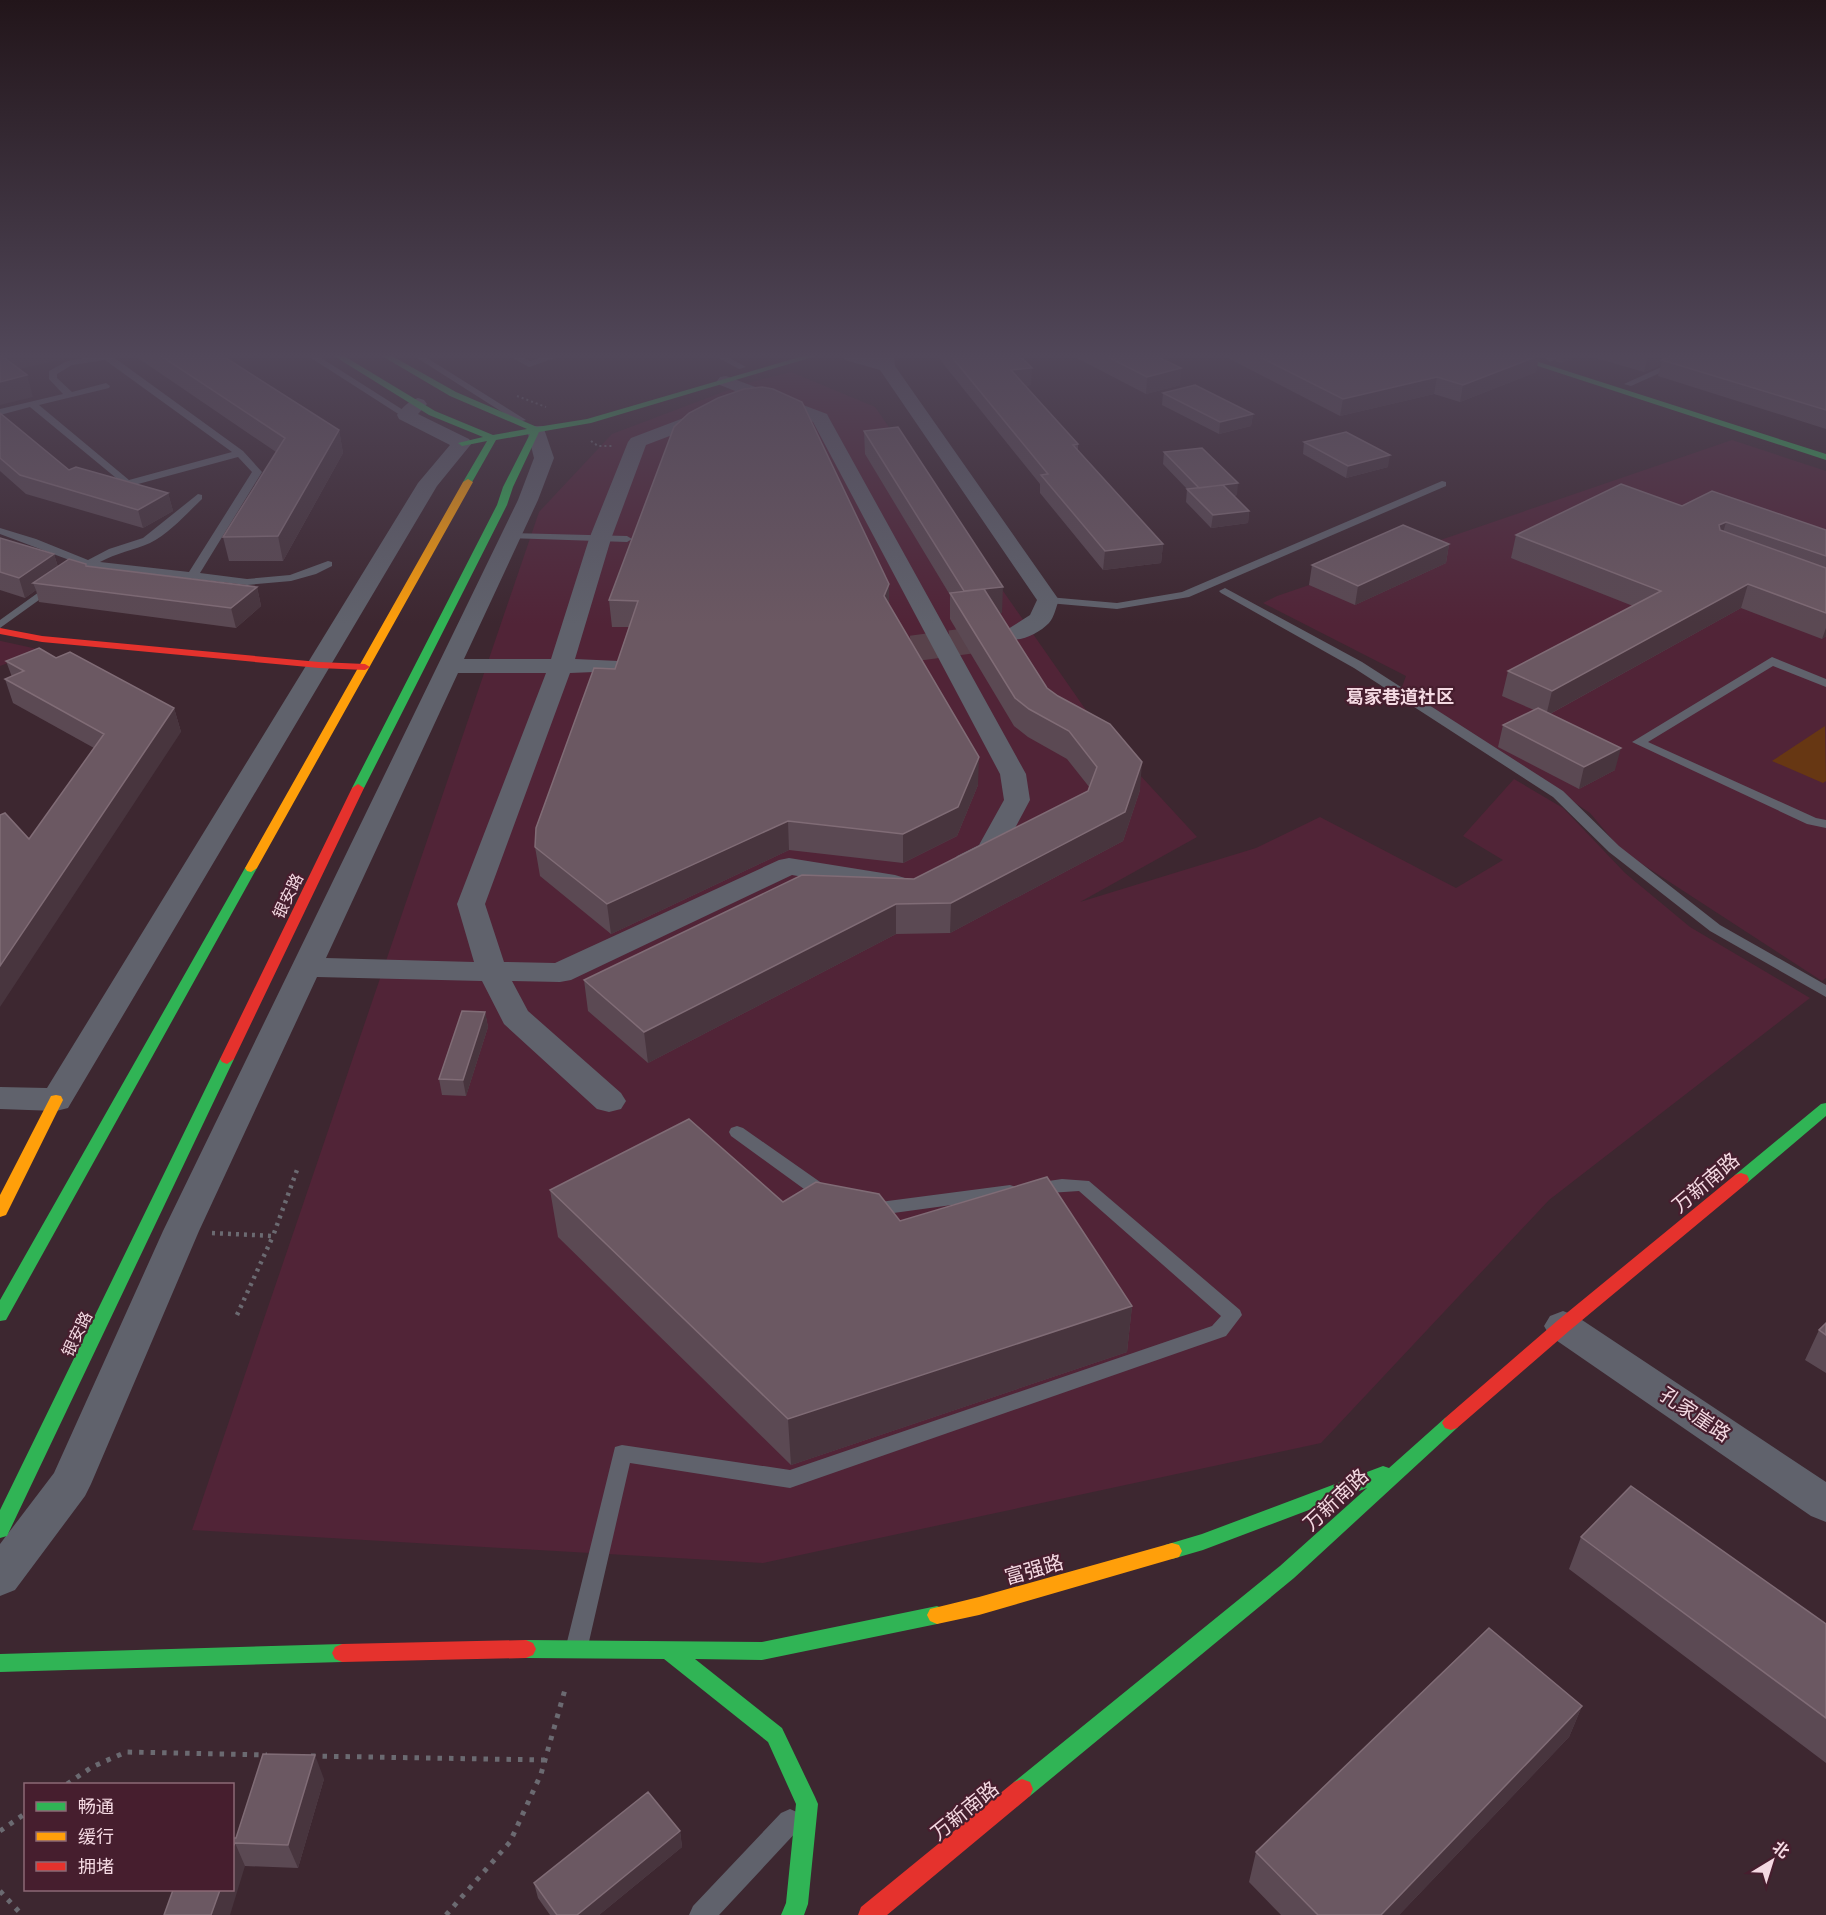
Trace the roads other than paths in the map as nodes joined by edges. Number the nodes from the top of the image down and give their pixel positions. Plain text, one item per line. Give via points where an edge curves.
1 (82, 445) edge
2 (229, 445) edge
3 (460, 445) edge
4 (489, 445) edge
5 (528, 445) edge
6 (540, 445) edge
7 (637, 445) edge
8 (835, 445) edge
9 (943, 445) edge
10 (1790, 445) edge
11 (240, 453) junction
12 (1826, 457) edge
13 (1442, 484) dead end
14 (198, 497) dead end
15 (0, 531) edge
16 (511, 536) junction
17 (600, 539) junction
18 (627, 539) dead end
19 (113, 551) junction
20 (63, 553) junction
21 (328, 564) dead end
22 (83, 567) junction
23 (193, 575) junction
24 (59, 581) edge
25 (1225, 591) dead end
26 (1048, 600) junction
27 (0, 625) edge
28 (0, 631) edge
29 (1016, 634) tunnel mouth
30 (319, 665) junction
31 (449, 666) junction
32 (561, 666) junction
33 (611, 666) edge
34 (365, 667) junction
35 (1826, 683) edge
36 (1826, 824) edge
37 (948, 871) edge
38 (917, 887) edge
39 (306, 967) junction
40 (492, 971) junction
41 (1826, 992) edge
42 (0, 1098) edge
43 (56, 1100) junction
44 (609, 1101) dead end
45 (1826, 1108) edge
46 (737, 1132) dead end
47 (0, 1211) edge
48 (0, 1315) edge
49 (1563, 1326) junction
50 (1398, 1469) junction
51 (1826, 1504) edge
52 (0, 1530) edge
53 (0, 1577) edge
54 (576, 1649) junction
55 (668, 1650) junction
56 (0, 1662) edge
57 (807, 1804) junction
58 (702, 1915) edge
59 (792, 1915) edge
60 (870, 1915) edge

1 - 11 lane via 127,483
2 - 11 lane
3 - 30 street via 428,483
4 - 34 main road
5 - 52 main road, 银安路 via 502,505 386,730
6 - 16 street via 544,458
7 - 17 street
8 - 37 street via 1013,774 1017,801 990,850
9 - 26 street
10 - 12 main road
11 - 23 lane via 257,472
13 - 26 lane via 1185,595 1117,606
14 - 19 lane via 147,540
15 - 20 lane
16 - 17 lane
16 - 31 street
17 - 18 lane
17 - 32 street
19 - 20 lane
19 - 22 lane
20 - 22 lane
21 - 23 lane via 269,582
22 - 23 lane
24 - 27 lane
25 - 41 lane via 1358,666 1558,794 1614,849 1715,928
26 - 29 street via 1040,619
28 - 30 main road via 42,639
30 - 34 main road
30 - 43 street
31 - 32 street
31 - 39 street
32 - 33 street
32 - 40 street via 471,904
34 - 48 main road
35 - 36 lane via 1772,661 1638,742
38 - 40 street via 789,866 560,973
39 - 40 street
39 - 53 street via 181,1231 70,1485
40 - 44 street via 515,1017
42 - 43 street
43 - 47 main road
45 - 49 main road, 万新南路
46 - 54 lane via 821,1193 879,1209 1083,1185 1233,1315 1219,1331 790,1479 622,1453
49 - 50 main road, 万新南路
49 - 51 street, 孔家崖路
50 - 55 main road, 富强路 via 1203,1542 979,1606 762,1651
50 - 60 main road, 万新南路 via 1287,1572 904,1900
54 - 55 main road, 富强路
54 - 56 main road, 富强路
55 - 57 main road via 775,1735
57 - 58 lane
57 - 59 main road via 797,1904

